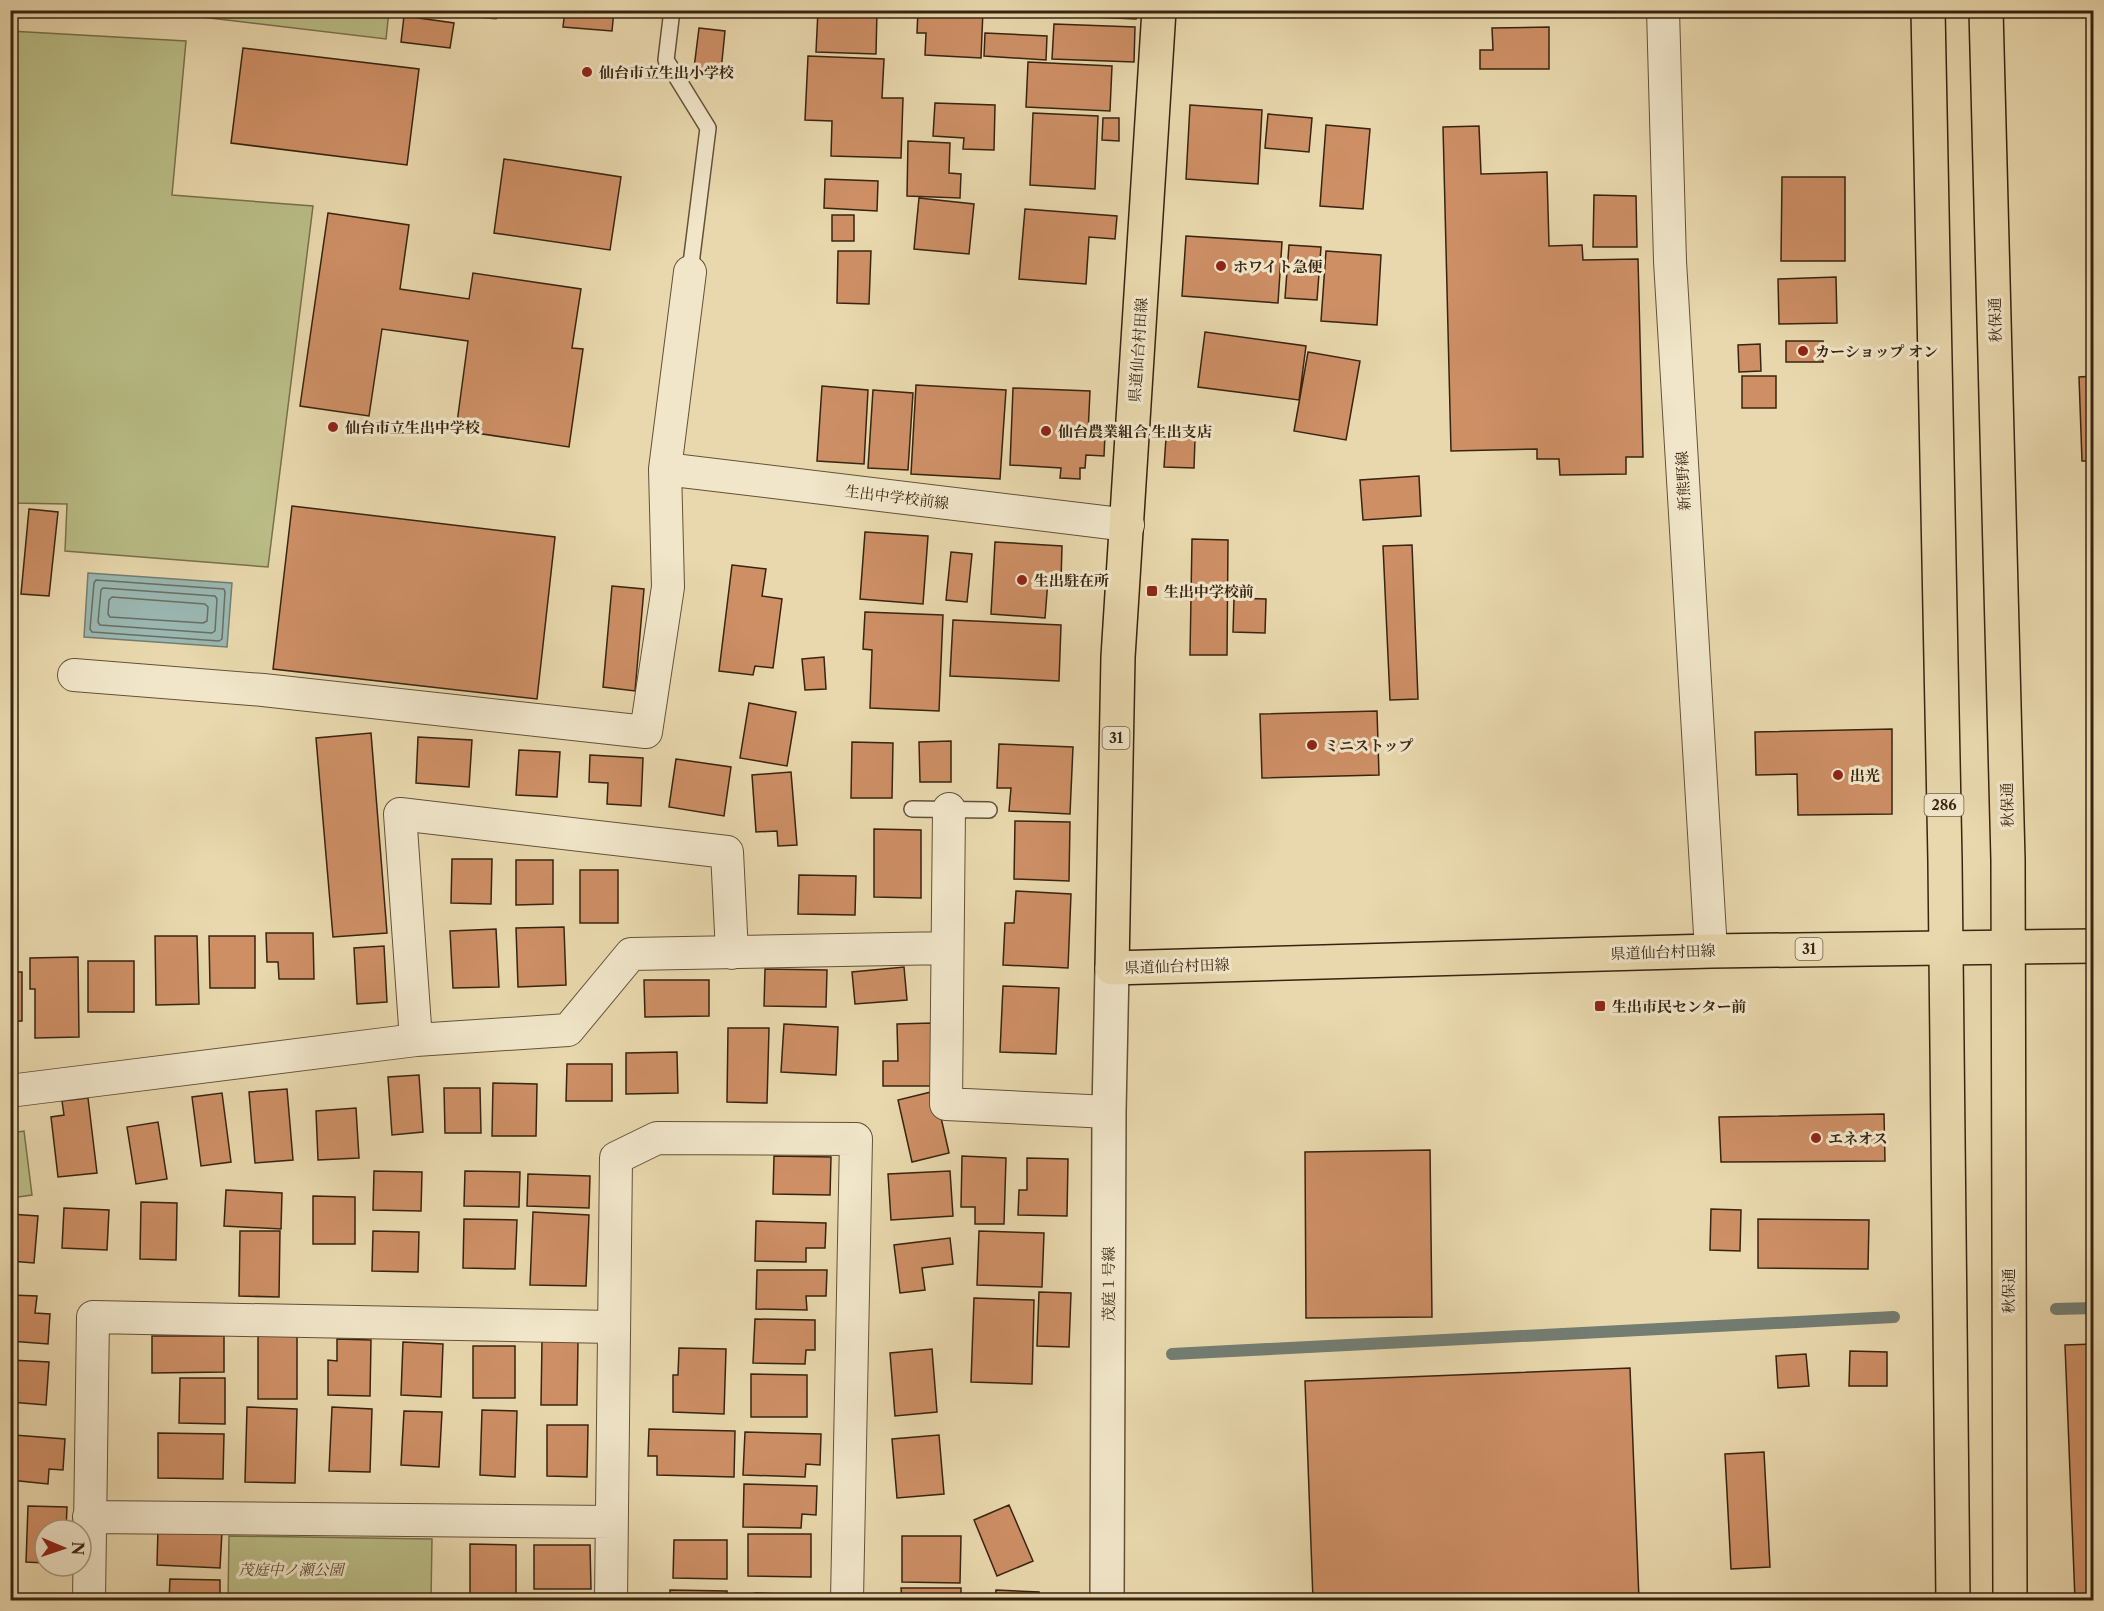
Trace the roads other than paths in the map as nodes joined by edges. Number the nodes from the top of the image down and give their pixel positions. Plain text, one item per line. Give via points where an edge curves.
1 (672, 10) edge
2 (1159, 10) edge
3 (1663, 10) edge
4 (1928, 10) edge
5 (1986, 10) edge
6 (690, 272) joint
7 (665, 469) junction
8 (1128, 525) junction
9 (74, 675) dead end
10 (912, 809) dead end
11 (949, 809) junction
12 (989, 810) dead end
13 (2094, 946) edge
14 (2008, 947) junction
15 (947, 948) junction
16 (1945, 948) junction
17 (1712, 951) junction
18 (732, 953) junction
19 (1112, 968) junction
20 (416, 1040) junction
21 (17, 1090) dead end
22 (1109, 1112) junction
23 (613, 1327) junction
24 (89, 1517) junction
25 (611, 1522) junction
26 (89, 1600) edge
27 (611, 1600) edge
28 (847, 1600) edge
29 (1107, 1600) edge
30 (1953, 1600) edge
31 (2010, 1600) edge

1 - 6 lane via 666,60 708,128
2 - 8 main road, 県道仙台村田線 / 31
3 - 17 street, 新熊野線 via 1670,261
4 - 16 main road, 286
5 - 14 main road, 秋保通
6 - 7 street
7 - 8 street, 生出中学校前線
7 - 9 street via 668,587 646,732 262,690
8 - 19 main road, 県道仙台村田線 / 31 via 1118,657
10 - 11 lane
11 - 12 lane
11 - 15 street
13 - 14 main road, 県道仙台村田線 / 31
14 - 16 main road, 県道仙台村田線 / 31
14 - 31 main road, 秋保通
15 - 18 street
15 - 22 street via 946,1104
16 - 17 main road, 県道仙台村田線 / 31
16 - 30 main road, 286
17 - 19 main road, 県道仙台村田線 / 31
18 - 20 street via 631,954 568,1030
18 - 20 street via 727,852 400,814
19 - 22 street, 茂庭１号線
20 - 21 street
22 - 29 street, 茂庭１号線
23 - 24 street via 93,1317
23 - 25 street
23 - 28 street via 616,1158 657,1138 856,1138
24 - 25 street
24 - 26 street
25 - 27 street

